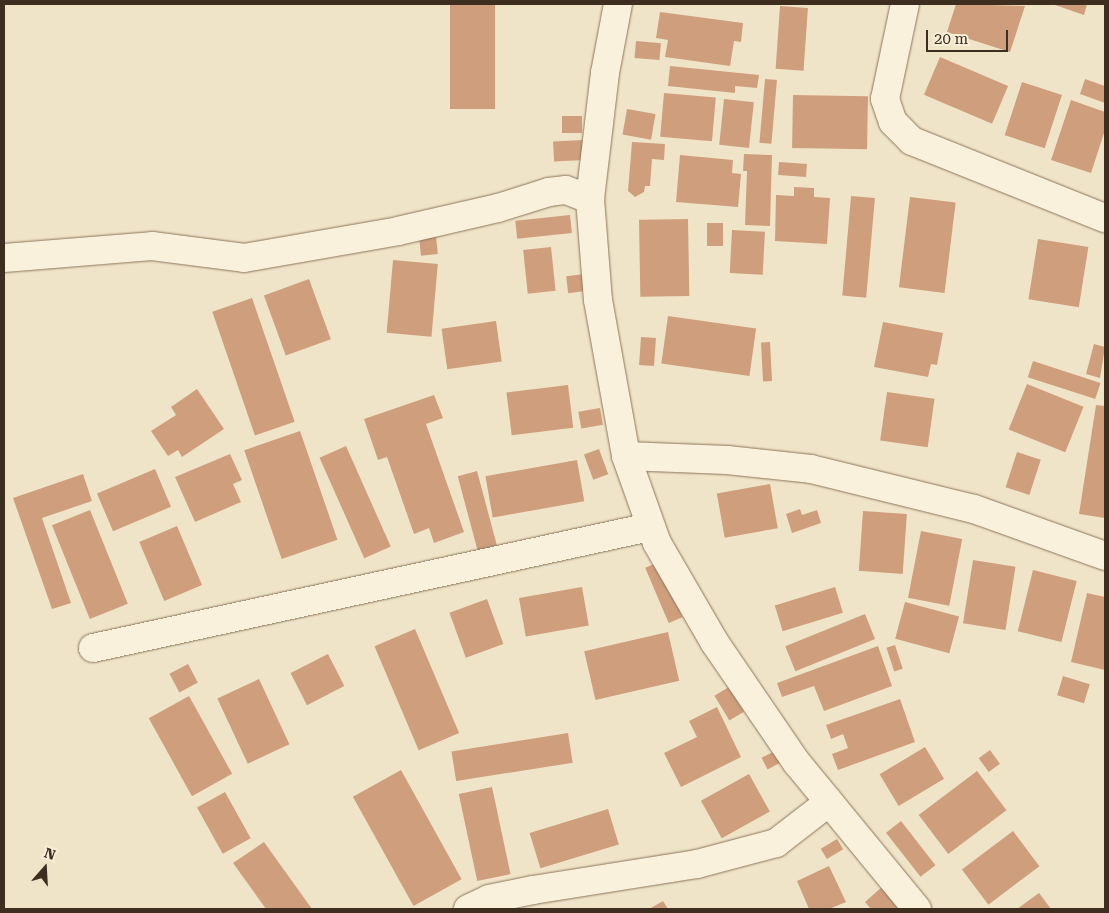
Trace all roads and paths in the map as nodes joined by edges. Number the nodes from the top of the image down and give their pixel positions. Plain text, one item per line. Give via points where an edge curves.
1 (618, 4) edge
2 (905, 4) edge
3 (590, 199) junction
4 (1105, 218) edge
5 (4, 258) edge
6 (626, 456) junction
7 (650, 527) junction
8 (1105, 556) edge
9 (93, 648) dead end
10 (829, 802) junction
11 (468, 909) edge
12 (917, 909) edge

1 - 3 street via 605,73
2 - 4 street via 885,99 893,122 912,141
3 - 5 street via 566,190 549,192 498,208 398,230 244,258 152,246
3 - 6 street via 598,300
6 - 7 street
6 - 8 street via 727,460 811,469 974,509
7 - 9 street
7 - 10 street via 715,643 797,763
10 - 11 street via 776,843 698,864 489,899
10 - 12 street

